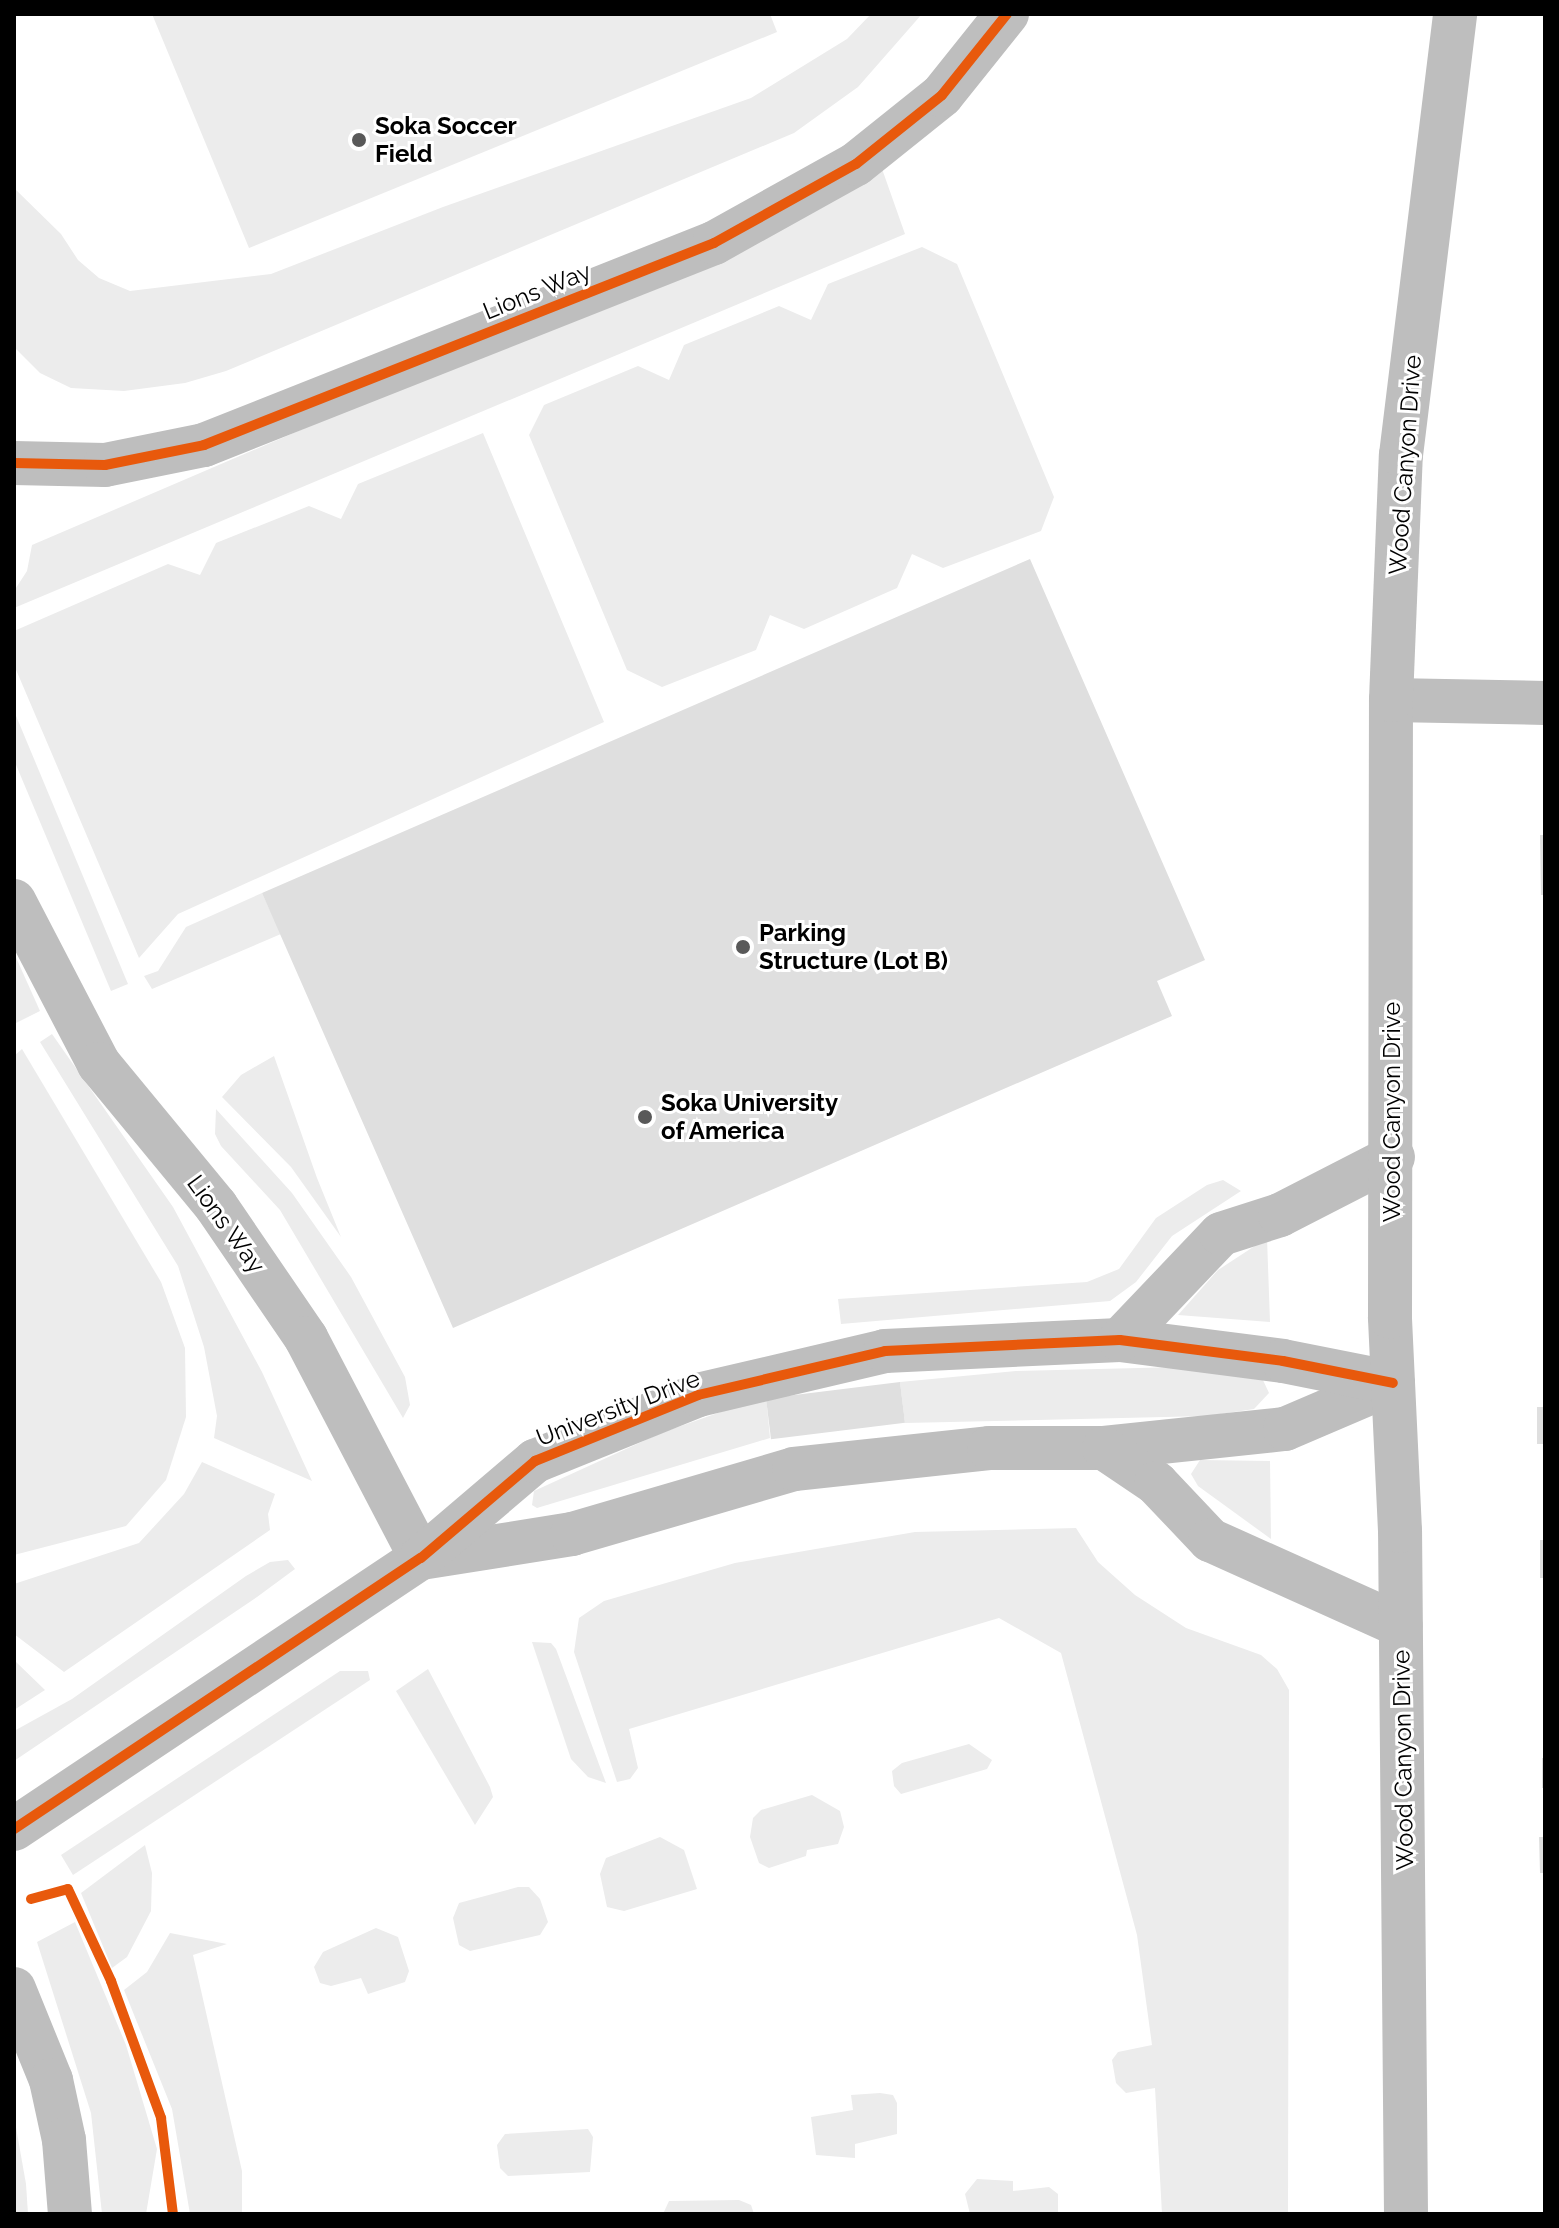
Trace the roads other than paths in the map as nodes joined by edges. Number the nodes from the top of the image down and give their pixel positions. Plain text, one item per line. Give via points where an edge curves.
1 (1007, 14) edge
2 (1455, 14) edge
3 (14, 463) edge
4 (1391, 700) junction
5 (1545, 703) edge
6 (14, 901) edge
7 (1393, 1157) junction
8 (1120, 1340) junction
9 (1393, 1383) junction
10 (1104, 1448) junction
11 (421, 1558) junction
12 (1401, 1626) junction
13 (14, 1829) edge
14 (14, 1989) edge
15 (70, 2214) edge
16 (1406, 2214) edge

1 - 3 street, Lions Way via 942,95 856,164 714,243 204,445 105,465
2 - 4 street, Wood Canyon Drive via 1401,455
4 - 5 street
4 - 7 street, Wood Canyon Drive
6 - 11 street, Lions Way via 99,1064 216,1206 306,1338
7 - 8 street via 1280,1215 1221,1234
7 - 9 street, Wood Canyon Drive
8 - 9 street, University Drive via 1283,1361
8 - 11 street, University Drive via 885,1351 698,1395 535,1461
9 - 10 street, University Drive via 1285,1429
9 - 12 street, Wood Canyon Drive
10 - 11 street, University Drive via 989,1448 794,1469 572,1534
10 - 12 street via 1156,1483 1210,1540
11 - 13 street, University Drive
12 - 16 street, Wood Canyon Drive
14 - 15 street via 51,2080 64,2140

